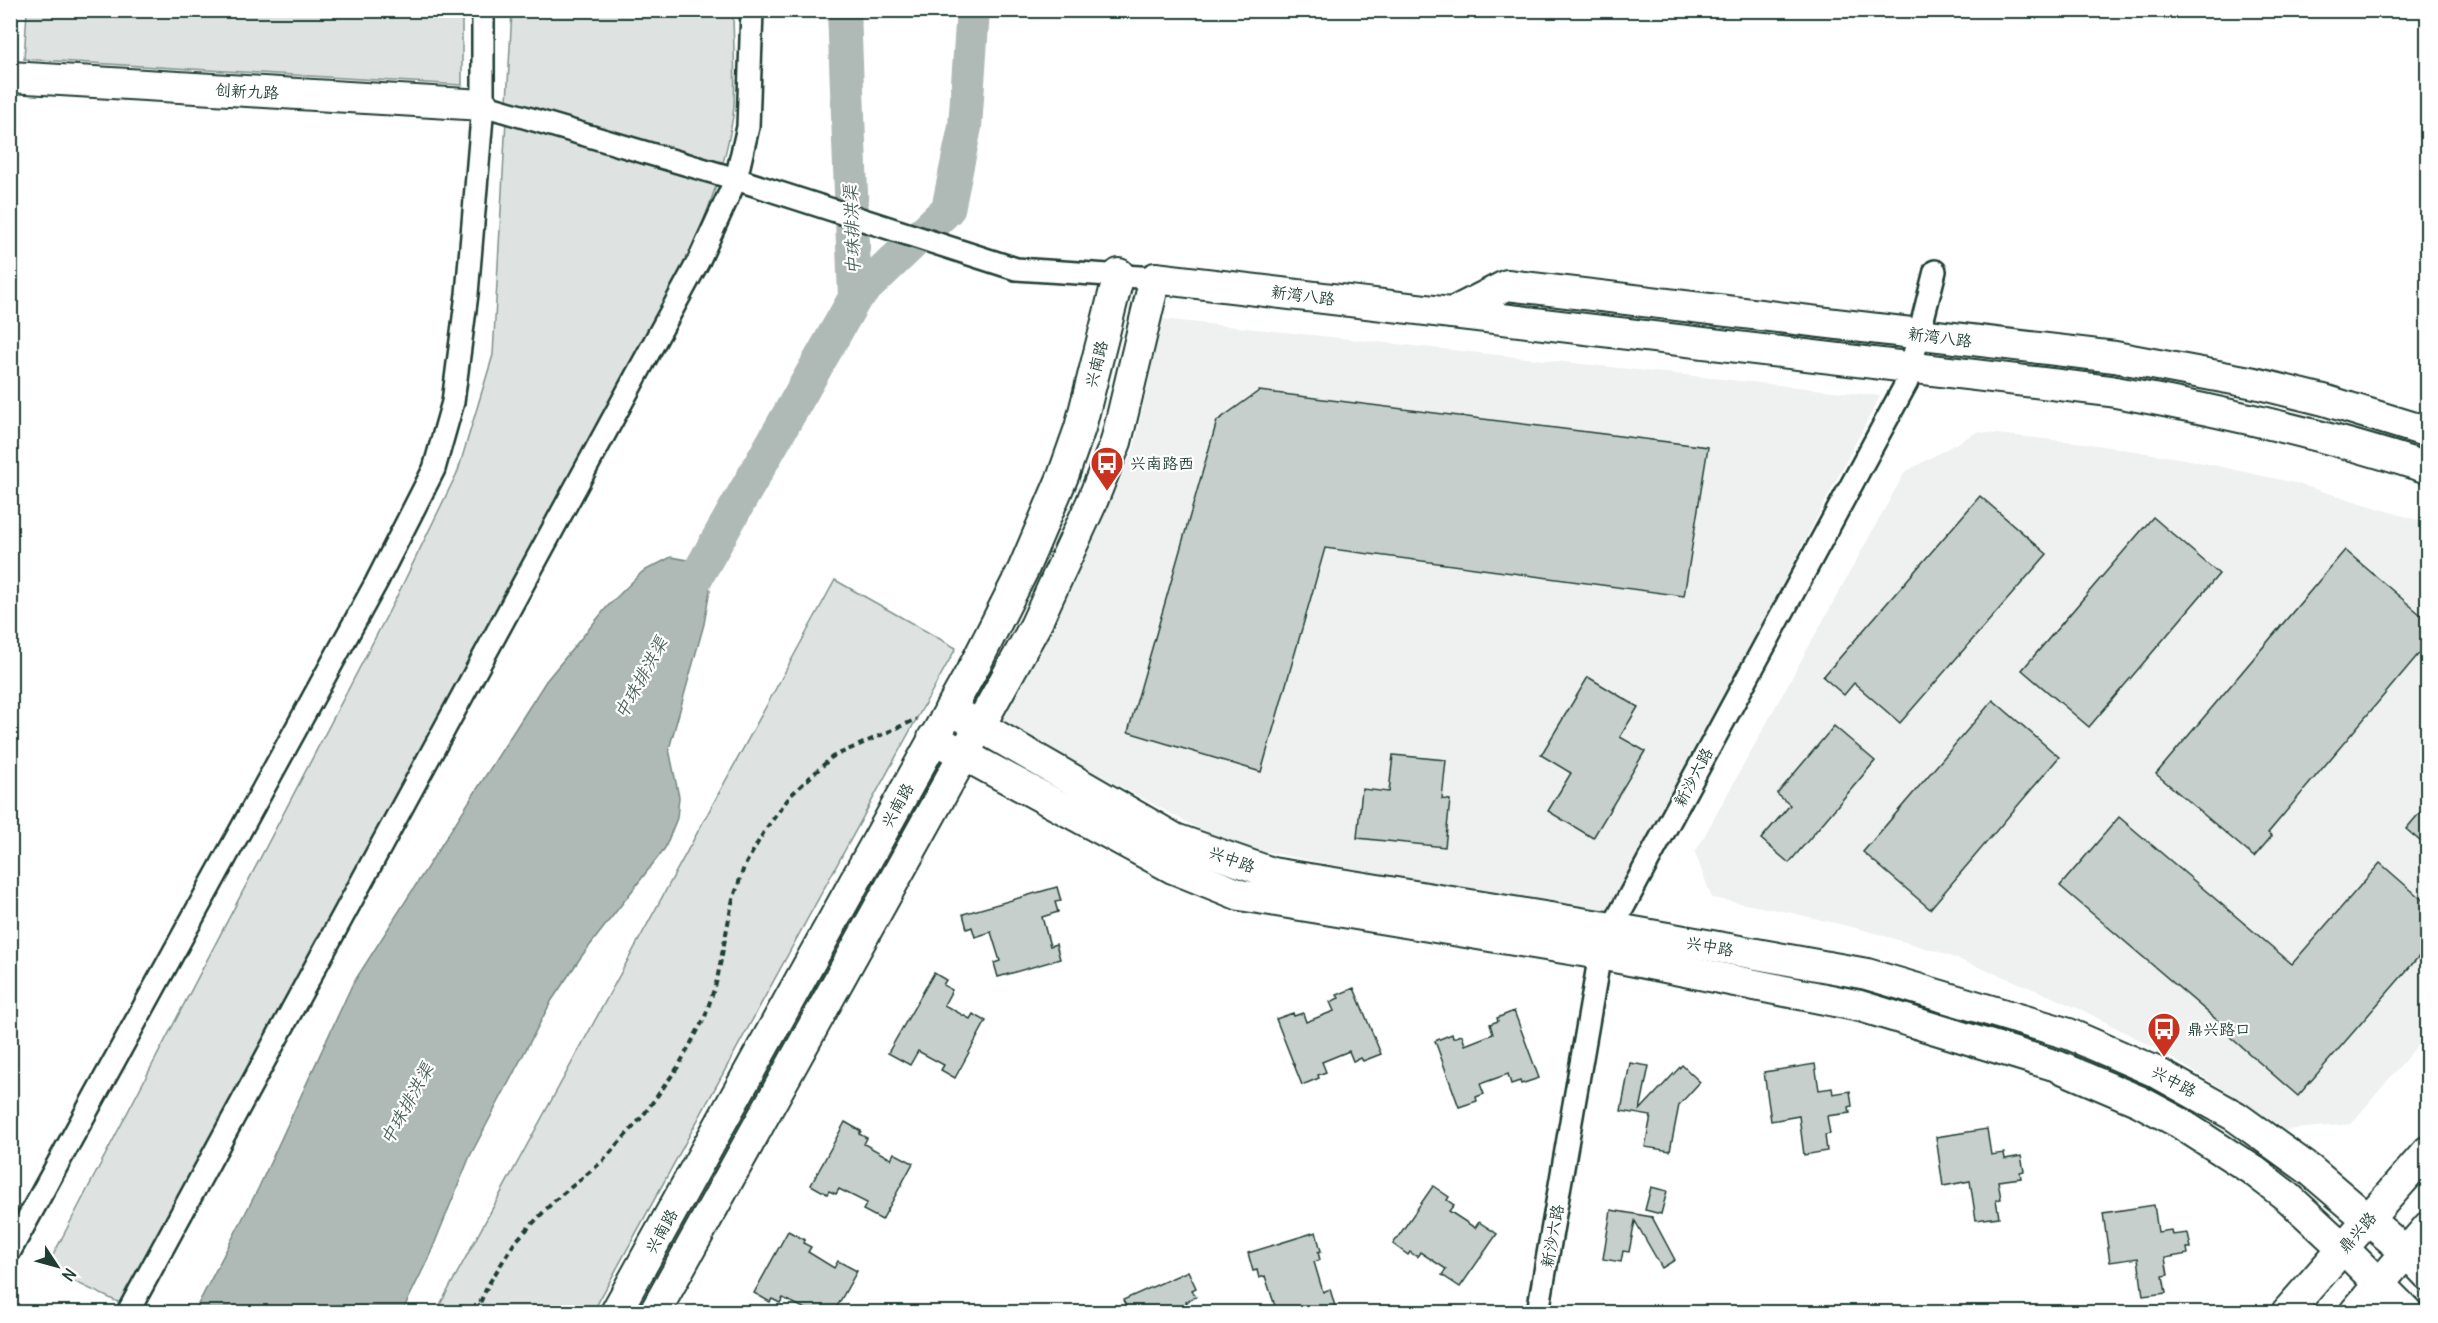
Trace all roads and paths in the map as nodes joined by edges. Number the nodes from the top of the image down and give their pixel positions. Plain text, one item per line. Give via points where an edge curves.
1 (483, 10) edge
2 (752, 10) edge
3 (10, 77) edge
4 (483, 105) junction
5 (736, 179) junction
6 (1935, 271) dead end
7 (1119, 274) junction
8 (1155, 278) junction
9 (1452, 313) junction
10 (1919, 334) junction
11 (1911, 368) junction
12 (2427, 432) edge
13 (2427, 468) edge
14 (950, 709) junction
15 (980, 726) junction
16 (925, 728) junction
17 (964, 755) junction
18 (1606, 941) junction
19 (2427, 1151) edge
20 (2368, 1220) junction
21 (2427, 1227) edge
22 (2343, 1248) junction
23 (10, 1251) edge
24 (2406, 1252) junction
25 (2427, 1275) edge
26 (2379, 1284) junction
27 (128, 1312) edge
28 (476, 1312) edge
29 (616, 1312) edge
30 (655, 1312) edge
31 (1538, 1312) edge
32 (2287, 1312) edge
33 (2355, 1312) edge
34 (2407, 1312) edge

1 - 4 street
2 - 5 street via 748,127
3 - 4 street, 创新九路
4 - 5 street
4 - 23 street via 453,402 434,469 376,583
5 - 7 street via 1016,269
5 - 27 street via 699,260
6 - 10 street, 新沙六路
7 - 8 street
7 - 14 street, 兴南路 via 1080,428 1055,495 1001,616
8 - 9 street, 新湾八路
8 - 15 street, 兴南路 via 1116,442 1059,576
9 - 10 street, 新湾八路 via 1507,285
9 - 11 street, 新湾八路
10 - 11 street, 新沙六路
10 - 12 street, 新湾八路 via 2186,369 2324,400
11 - 13 street, 新湾八路 via 2179,403 2315,434
11 - 18 street, 新沙六路 via 1907,382
14 - 15 street, 兴中路
14 - 16 street, 兴南路
15 - 17 street, 兴南路
15 - 18 street, 兴中路 via 1175,839 1272,873
16 - 17 street, 兴中路
16 - 28 path via 832,757 791,795 744,867 705,1017 678,1067 642,1117 603,1161 554,1201 515,1242
16 - 29 street, 兴南路
17 - 18 street, 兴中路 via 1173,868 1240,895
17 - 30 street, 兴南路
18 - 20 street, 兴中路 via 1867,974 2069,1034 2154,1071 2235,1116 2310,1170
18 - 22 street, 兴中路 via 1860,1006 2057,1066 2139,1101 2217,1146 2289,1198
18 - 31 street, 新沙六路
19 - 20 street, 鼎兴路
20 - 22 street, 鼎兴路
20 - 24 street, 兴中路
21 - 24 street
22 - 26 street, 兴中路
22 - 32 street, 鼎兴路
24 - 25 street, 兴中路
24 - 26 street
26 - 33 street
26 - 34 street, 兴中路

